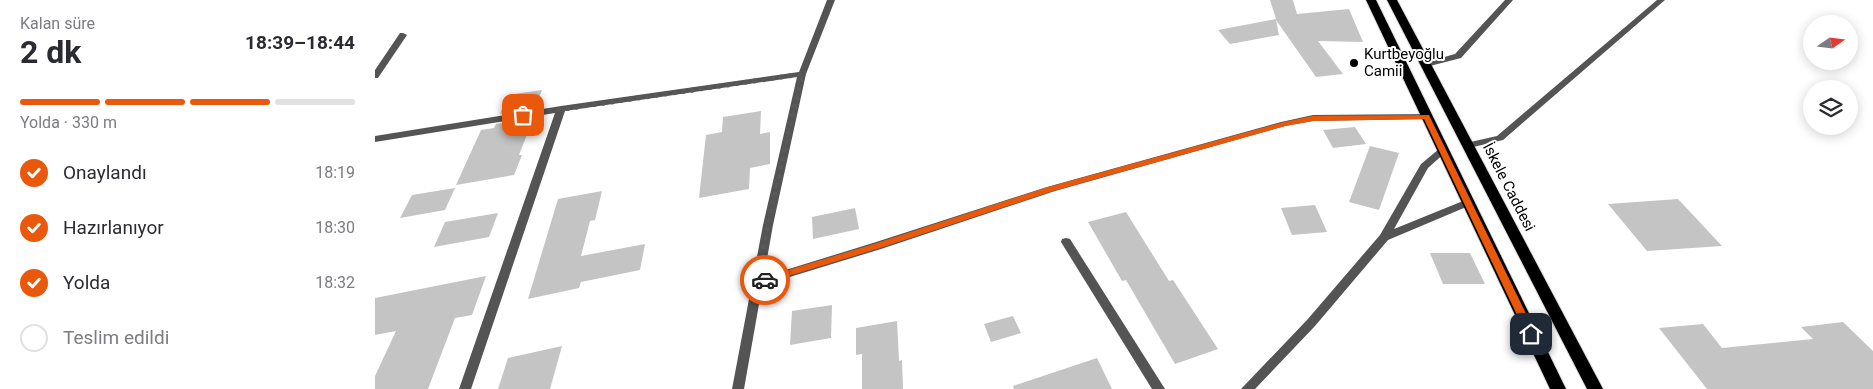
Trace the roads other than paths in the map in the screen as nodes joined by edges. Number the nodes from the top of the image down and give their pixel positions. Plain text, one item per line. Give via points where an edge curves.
1 (831, 0) edge
2 (1371, 0) edge
3 (1392, 0) edge
4 (1509, 0) edge
5 (1661, 0) edge
6 (403, 35) dead end
7 (1427, 65) junction
8 (802, 74) junction
9 (375, 76) edge
10 (561, 109) junction
11 (1427, 117) junction
12 (375, 139) edge
13 (1469, 145) junction
14 (1442, 151) junction
15 (1467, 203) junction
16 (1384, 237) junction
17 (1066, 242) dead end
18 (757, 282) junction
19 (465, 389) edge
20 (738, 389) edge
21 (1159, 389) edge
22 (1247, 389) edge
23 (1557, 389) edge
24 (1595, 389) edge

1 - 8 street
2 - 11 main road
3 - 7 main road, İskele Caddesi
4 - 7 street via 1458,56
5 - 13 street via 1500,138
6 - 9 street
7 - 13 main road, İskele Caddesi
8 - 10 street
8 - 18 street
10 - 12 street
10 - 19 street
11 - 14 main road
11 - 18 street via 1313,118 1284,124 1051,189
13 - 24 main road, İskele Caddesi
14 - 15 main road
14 - 16 street via 1425,166
15 - 16 street
15 - 23 main road
16 - 22 street via 1311,323
17 - 21 street
18 - 20 street

